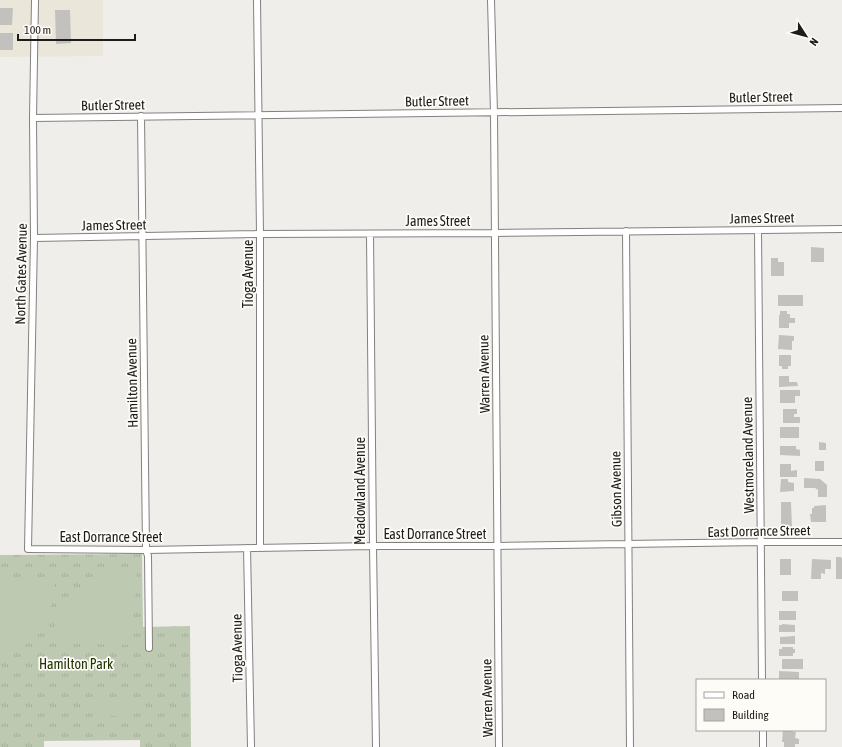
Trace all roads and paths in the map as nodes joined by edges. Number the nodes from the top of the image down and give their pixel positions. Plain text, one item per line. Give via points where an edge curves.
1 (35, 0) edge
2 (257, 0) edge
3 (491, 0) edge
4 (842, 108) edge
5 (494, 113) junction
6 (259, 115) junction
7 (141, 116) junction
8 (33, 118) junction
9 (842, 229) edge
10 (758, 230) junction
11 (626, 231) junction
12 (494, 233) junction
13 (260, 234) junction
14 (370, 234) junction
15 (142, 237) junction
16 (34, 238) junction
17 (761, 542) junction
18 (842, 542) edge
19 (629, 545) junction
20 (373, 546) junction
21 (497, 546) junction
22 (260, 547) junction
23 (248, 548) junction
24 (28, 549) joint
25 (146, 550) junction
26 (149, 648) dead end
27 (762, 679) edge
28 (763, 731) edge
29 (251, 747) edge
30 (376, 747) edge
31 (499, 747) edge
32 (630, 747) edge
33 (763, 747) edge

1 - 8 street, North Gates Avenue
2 - 6 street, Tioga Avenue
3 - 5 street, Warren Avenue
4 - 5 street, Butler Street
5 - 6 street, Butler Street
5 - 12 street, Warren Avenue
6 - 7 street, Butler Street
6 - 13 street, Tioga Avenue
7 - 8 street, Butler Street
7 - 15 street, Hamilton Avenue
8 - 16 street, North Gates Avenue
9 - 10 street, James Street
10 - 11 street, James Street
10 - 17 street, Westmoreland Avenue
11 - 12 street, James Street
11 - 19 street, Gibson Avenue
12 - 14 street, James Street
12 - 21 street, Warren Avenue
13 - 14 street, James Street
13 - 15 street, James Street
13 - 22 street, Tioga Avenue
14 - 20 street, Meadowland Avenue
15 - 16 street, James Street
15 - 25 street, Hamilton Avenue
16 - 24 street, North Gates Avenue
17 - 18 street, East Dorrance Street
17 - 19 street, East Dorrance Street
17 - 27 street, Westmoreland Avenue
19 - 21 street, East Dorrance Street
19 - 32 street, Gibson Avenue
20 - 21 street, East Dorrance Street
20 - 22 street, East Dorrance Street
20 - 30 street, Meadowland Avenue
21 - 31 street, Warren Avenue
22 - 23 street, East Dorrance Street
23 - 25 street, East Dorrance Street
23 - 29 street, Tioga Avenue
24 - 25 street, East Dorrance Street
25 - 26 street, Hamilton Avenue
28 - 33 street

